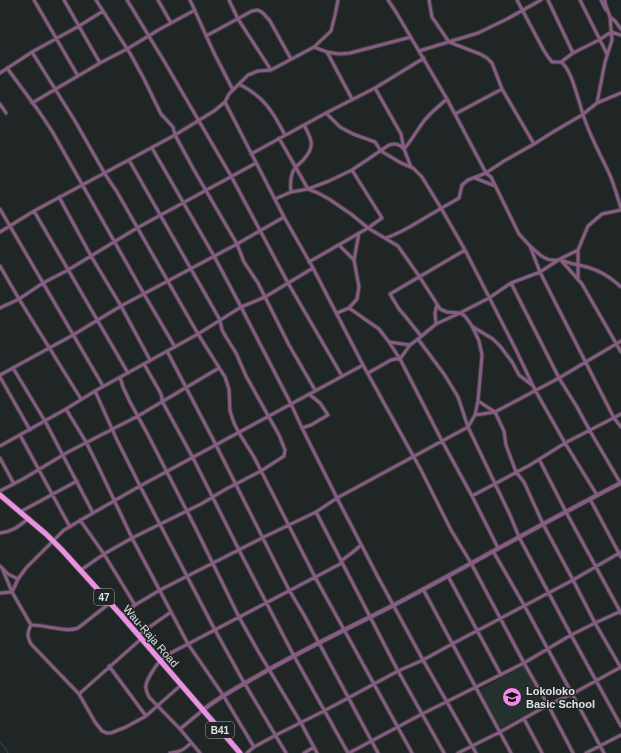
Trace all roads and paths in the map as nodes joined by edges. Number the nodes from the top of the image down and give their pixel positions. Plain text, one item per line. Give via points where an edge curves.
1 (34, 0) edge
2 (64, 0) edge
3 (96, 0) edge
4 (127, 0) edge
5 (158, 0) edge
6 (190, 0) edge
7 (229, 0) edge
8 (338, 0) edge
9 (388, 0) edge
10 (429, 0) edge
11 (517, 0) edge
12 (541, 0) edge
13 (548, 0) edge
14 (580, 0) edge
15 (601, 0) edge
16 (605, 0) edge
17 (195, 10) junction
18 (522, 10) junction
19 (103, 11) junction
20 (610, 17) junction
21 (238, 19) junction
22 (171, 23) junction
23 (79, 26) junction
24 (621, 29) edge
25 (611, 32) junction
26 (621, 35) edge
27 (149, 36) junction
28 (206, 36) junction
29 (411, 37) junction
30 (56, 39) junction
31 (599, 40) junction
32 (449, 42) junction
33 (314, 47) junction
34 (127, 49) junction
35 (419, 51) junction
36 (32, 52) junction
37 (327, 52) junction
38 (573, 53) junction
39 (607, 54) junction
40 (424, 58) junction
41 (291, 59) junction
42 (561, 62) junction
43 (100, 63) junction
44 (7, 68) junction
45 (271, 70) junction
46 (0, 73) edge
47 (78, 76) junction
48 (238, 84) junction
49 (375, 88) junction
50 (502, 89) junction
51 (55, 90) junction
52 (233, 90) junction
53 (621, 93) edge
54 (352, 99) junction
55 (447, 99) junction
56 (225, 102) junction
57 (32, 103) junction
58 (597, 103) junction
59 (0, 104) edge
60 (6, 113) dead end
61 (326, 113) junction
62 (455, 114) junction
63 (582, 115) junction
64 (199, 120) junction
65 (304, 125) junction
66 (176, 135) junction
67 (285, 135) junction
68 (279, 138) junction
69 (534, 144) junction
70 (152, 148) junction
71 (404, 149) junction
72 (381, 151) junction
73 (251, 154) junction
74 (129, 160) junction
75 (256, 163) junction
76 (296, 167) junction
77 (411, 167) junction
78 (352, 170) junction
79 (486, 173) junction
80 (105, 174) junction
81 (231, 176) junction
82 (475, 178) junction
83 (82, 186) junction
84 (495, 186) junction
85 (308, 189) junction
86 (207, 190) junction
87 (291, 192) junction
88 (59, 198) junction
89 (275, 199) junction
90 (184, 203) junction
91 (442, 208) junction
92 (0, 209) edge
93 (621, 209) edge
94 (34, 211) junction
95 (161, 216) junction
96 (284, 217) junction
97 (10, 226) junction
98 (137, 228) junction
99 (368, 228) junction
100 (260, 231) junction
101 (0, 232) edge
102 (359, 233) junction
103 (386, 238) junction
104 (114, 242) junction
105 (237, 244) junction
106 (339, 245) junction
107 (530, 246) junction
108 (465, 250) junction
109 (578, 250) junction
110 (91, 256) junction
111 (214, 256) junction
112 (560, 259) junction
113 (354, 260) junction
114 (309, 262) junction
115 (578, 265) junction
116 (0, 266) edge
117 (313, 268) junction
118 (191, 269) junction
119 (68, 270) junction
120 (540, 272) junction
121 (419, 276) junction
122 (578, 279) junction
123 (168, 282) junction
124 (43, 283) junction
125 (288, 283) junction
126 (511, 283) junction
127 (621, 287) edge
128 (144, 294) junction
129 (265, 297) junction
130 (489, 298) junction
131 (19, 299) junction
132 (437, 304) junction
133 (121, 306) junction
134 (241, 307) junction
135 (0, 308) edge
136 (349, 308) junction
137 (337, 313) junction
138 (460, 313) junction
139 (97, 320) junction
140 (220, 320) junction
141 (436, 324) junction
142 (472, 326) junction
143 (198, 334) junction
144 (73, 335) junction
145 (421, 336) junction
146 (418, 339) junction
147 (621, 341) edge
148 (389, 342) junction
149 (616, 344) junction
150 (410, 345) junction
151 (50, 347) junction
152 (175, 347) junction
153 (167, 351) junction
154 (621, 352) edge
155 (400, 359) junction
156 (150, 360) junction
157 (586, 362) junction
158 (144, 364) junction
159 (363, 365) junction
160 (13, 368) junction
161 (219, 368) junction
162 (128, 373) junction
163 (368, 373) junction
164 (0, 376) edge
165 (342, 376) junction
166 (120, 377) junction
167 (559, 378) junction
168 (103, 386) junction
169 (186, 387) junction
170 (534, 389) junction
171 (315, 390) junction
172 (95, 391) junction
173 (309, 394) junction
174 (81, 399) junction
175 (162, 401) junction
176 (478, 401) junction
177 (291, 404) junction
178 (66, 409) junction
179 (495, 412) junction
180 (621, 414) edge
181 (475, 415) junction
182 (138, 416) junction
183 (268, 416) junction
184 (614, 418) junction
185 (45, 421) junction
186 (468, 427) junction
187 (621, 427) edge
188 (302, 428) junction
189 (112, 429) junction
190 (30, 430) junction
191 (590, 431) junction
192 (239, 432) junction
193 (20, 436) junction
194 (0, 439) edge
195 (442, 441) junction
196 (86, 442) junction
197 (565, 443) junction
198 (1, 445) edge
199 (216, 445) junction
200 (63, 455) junction
201 (414, 456) junction
202 (0, 458) edge
203 (193, 458) junction
204 (540, 459) junction
205 (39, 469) junction
206 (261, 471) junction
207 (166, 472) junction
208 (516, 472) junction
209 (77, 481) junction
210 (621, 483) edge
211 (14, 484) junction
212 (235, 484) junction
213 (494, 484) junction
214 (140, 486) junction
215 (0, 491) edge
216 (0, 495) edge
217 (52, 495) junction
218 (597, 495) junction
219 (472, 496) junction
220 (212, 497) junction
221 (337, 498) junction
222 (590, 499) junction
223 (114, 501) junction
224 (186, 511) junction
225 (20, 512) junction
226 (316, 512) junction
227 (566, 512) junction
228 (93, 513) junction
229 (28, 519) junction
230 (80, 520) junction
231 (160, 524) junction
232 (288, 524) junction
233 (543, 524) junction
234 (70, 527) junction
235 (0, 534) edge
236 (262, 537) junction
237 (519, 537) junction
238 (132, 538) junction
239 (53, 541) junction
240 (361, 545) junction
241 (498, 548) junction
242 (239, 550) junction
243 (494, 551) junction
244 (620, 553) edge
245 (104, 554) junction
246 (621, 557) edge
247 (341, 562) junction
248 (212, 563) junction
249 (471, 563) junction
250 (596, 566) junction
251 (1, 567) edge
252 (81, 570) junction
253 (188, 576) junction
254 (448, 576) junction
255 (315, 577) junction
256 (18, 579) junction
257 (573, 580) junction
258 (423, 589) junction
259 (160, 590) junction
260 (289, 590) junction
261 (12, 592) junction
262 (549, 592) junction
263 (0, 593) edge
264 (110, 603) junction
265 (266, 603) junction
266 (135, 605) junction
267 (394, 605) junction
268 (524, 605) junction
269 (171, 612) junction
270 (621, 612) edge
271 (121, 615) junction
272 (239, 617) junction
273 (370, 617) junction
274 (500, 618) junction
275 (595, 623) junction
276 (31, 625) junction
277 (216, 630) junction
278 (344, 630) junction
279 (476, 630) junction
280 (571, 635) junction
281 (140, 637) junction
282 (318, 643) junction
283 (188, 644) junction
284 (452, 644) junction
285 (548, 649) junction
286 (294, 656) junction
287 (423, 660) junction
288 (160, 661) junction
289 (524, 663) junction
290 (109, 666) junction
291 (621, 668) edge
292 (269, 669) junction
293 (398, 671) junction
294 (501, 675) junction
295 (596, 681) junction
296 (245, 683) junction
297 (374, 685) junction
298 (181, 686) junction
299 (475, 688) junction
300 (79, 694) junction
301 (572, 694) junction
302 (223, 695) junction
303 (348, 698) junction
304 (447, 702) junction
305 (548, 705) junction
306 (157, 706) junction
307 (202, 709) junction
308 (324, 711) junction
309 (422, 714) junction
310 (146, 716) junction
311 (524, 719) junction
312 (301, 722) junction
313 (621, 726) edge
314 (398, 727) junction
315 (180, 729) junction
316 (500, 732) junction
317 (276, 735) junction
318 (621, 735) edge
319 (371, 741) junction
320 (191, 743) junction
321 (472, 746) junction
322 (601, 746) junction
323 (254, 747) junction
324 (314, 747) junction
325 (170, 753) edge
326 (200, 753) edge
327 (240, 753) edge
328 (247, 753) edge
329 (286, 753) edge
330 (304, 753) edge
331 (317, 753) edge
332 (348, 753) edge
333 (378, 753) edge
334 (412, 753) edge
335 (444, 753) edge
336 (458, 753) edge
337 (476, 753) edge
338 (511, 753) edge
339 (542, 753) edge
340 (573, 753) edge
341 (586, 753) edge
342 (604, 753) edge

1 - 30 street
2 - 23 street
3 - 19 street
4 - 27 street
5 - 22 street
6 - 17 street
7 - 21 street
8 - 33 street via 331,32
9 - 29 street
10 - 32 street via 432,17
11 - 18 street
12 - 18 street
13 - 38 street
14 - 31 street
15 - 20 street
16 - 20 street
17 - 22 street
17 - 28 street
18 - 32 street via 478,33
18 - 42 street via 552,62
19 - 23 street
19 - 34 street
20 - 24 street
20 - 25 street
21 - 28 street
21 - 41 street via 257,10 264,14
21 - 45 street
22 - 27 street
23 - 30 street
23 - 43 street
25 - 26 street
25 - 31 street
25 - 39 street via 612,40
27 - 34 street
27 - 64 street
28 - 52 street
29 - 35 street
29 - 37 street via 350,53
30 - 36 street
30 - 47 street
31 - 38 street
31 - 39 street
32 - 35 street
32 - 50 street via 487,58 492,63
33 - 37 street
33 - 41 street
34 - 43 street
34 - 66 street via 161,114 173,127
35 - 40 street
36 - 44 street
36 - 51 street
37 - 54 street
38 - 42 street
39 - 58 street
40 - 49 street
40 - 55 street
41 - 45 street
42 - 63 street via 573,80
43 - 47 street
44 - 46 street
44 - 57 street
45 - 48 street via 248,75
47 - 51 street
48 - 52 street
48 - 67 street via 264,102
49 - 54 street
49 - 71 street via 401,134
50 - 62 street
50 - 69 street
51 - 57 street
51 - 80 street
52 - 56 street
53 - 58 street
54 - 61 street
55 - 62 street
55 - 71 street via 431,113
56 - 64 street
56 - 73 street
57 - 83 street via 52,131
58 - 63 street
59 - 60 street
61 - 65 street
61 - 72 street via 340,127 375,142
62 - 79 street
63 - 69 street
63 - 93 street via 609,174
64 - 66 street
64 - 81 street
65 - 67 street
65 - 76 street via 310,137 311,148
66 - 70 street
66 - 86 street
67 - 68 street
68 - 73 street
68 - 76 street
69 - 79 street
70 - 74 street
70 - 90 street
71 - 72 street via 399,144 393,144
71 - 77 street
72 - 77 street
72 - 78 street
73 - 75 street
74 - 80 street
74 - 95 street
75 - 81 street
75 - 89 street
76 - 85 street
76 - 87 street via 290,182
77 - 91 street via 422,177
78 - 85 street
78 - 99 street via 382,218
79 - 82 street
79 - 84 street
80 - 83 street
80 - 98 street
81 - 86 street
81 - 100 street
82 - 84 street
82 - 91 street via 462,185 459,198
83 - 88 street
83 - 104 street
84 - 107 street via 519,234
85 - 87 street
85 - 99 street via 329,199
86 - 90 street
86 - 105 street
87 - 89 street
88 - 94 street
88 - 110 street
89 - 96 street
90 - 95 street
90 - 111 street
91 - 103 street
91 - 108 street
92 - 97 street
93 - 109 street via 602,214 588,226
94 - 97 street
94 - 119 street
95 - 98 street
95 - 118 street
96 - 100 street
96 - 114 street
97 - 101 street
97 - 124 street
98 - 104 street
98 - 123 street
99 - 102 street
99 - 103 street
100 - 105 street
100 - 125 street
102 - 106 street
102 - 113 street
103 - 121 street via 401,249
104 - 110 street
104 - 128 street
105 - 111 street
105 - 129 street via 244,262
106 - 113 street
106 - 114 street
107 - 112 street via 548,260
107 - 120 street
108 - 121 street
108 - 130 street
109 - 112 street
109 - 115 street
110 - 119 street
110 - 133 street
111 - 118 street
111 - 134 street
112 - 115 street
112 - 120 street
112 - 122 street
113 - 136 street via 359,287 357,299
114 - 117 street
115 - 122 street
115 - 127 street via 599,271
116 - 131 street
117 - 125 street
117 - 137 street
118 - 123 street
118 - 140 street
119 - 124 street
119 - 139 street
120 - 126 street
120 - 157 street
121 - 132 street
121 - 145 street via 390,294
122 - 149 street
123 - 128 street
123 - 143 street
124 - 131 street
124 - 144 street
125 - 129 street
125 - 165 street
126 - 130 street
126 - 167 street
128 - 133 street
128 - 152 street
129 - 134 street
129 - 171 street
130 - 138 street
130 - 170 street
131 - 135 street
131 - 151 street
132 - 138 street via 440,309 447,312
132 - 141 street via 434,313
133 - 139 street
133 - 156 street
134 - 140 street
134 - 177 street
136 - 137 street
136 - 148 street via 378,329
137 - 159 street
138 - 141 street
138 - 142 street
139 - 144 street
139 - 162 street
140 - 143 street
140 - 183 street via 226,337
141 - 145 street
142 - 170 street via 500,346 519,375
142 - 176 street via 482,355
143 - 152 street
143 - 161 street
144 - 151 street
144 - 168 street
145 - 146 street
146 - 150 street
146 - 186 street via 452,386
147 - 149 street
148 - 150 street
148 - 155 street
149 - 154 street
149 - 157 street
150 - 155 street
151 - 160 street
151 - 174 street
152 - 153 street
153 - 156 street
153 - 169 street
155 - 163 street via 391,360
155 - 195 street
156 - 158 street
157 - 167 street
157 - 184 street
158 - 162 street
158 - 175 street via 162,396
159 - 163 street
159 - 165 street
160 - 164 street
160 - 185 street
161 - 169 street
161 - 192 street via 229,388 230,412
162 - 166 street
163 - 201 street
164 - 190 street
165 - 171 street
166 - 168 street
166 - 182 street
167 - 170 street
167 - 191 street
168 - 172 street
169 - 175 street
169 - 199 street
170 - 179 street
170 - 197 street
171 - 173 street
172 - 174 street
172 - 189 street
173 - 177 street
173 - 188 street via 320,403 328,415
174 - 178 street
175 - 182 street
175 - 203 street
176 - 179 street
176 - 181 street
177 - 183 street
177 - 188 street
178 - 185 street
178 - 196 street
179 - 181 street
179 - 208 street via 504,431 506,445
180 - 184 street
181 - 186 street
182 - 189 street
182 - 207 street
183 - 192 street
183 - 206 street via 285,450 284,456
184 - 187 street
184 - 191 street
185 - 190 street
185 - 200 street
186 - 195 street
186 - 213 street
188 - 221 street
189 - 196 street
189 - 214 street
190 - 193 street
191 - 197 street
191 - 210 street
192 - 199 street
192 - 206 street
193 - 198 street
193 - 205 street
194 - 198 street
195 - 201 street
195 - 219 street
196 - 200 street
196 - 223 street
197 - 204 street
197 - 218 street
199 - 203 street
199 - 212 street
200 - 205 street
200 - 209 street
201 - 221 street
201 - 249 street via 451,530
202 - 211 street
203 - 207 street
203 - 220 street
204 - 208 street
204 - 227 street
205 - 211 street
205 - 217 street
206 - 212 street
206 - 232 street
207 - 214 street
207 - 224 street
208 - 213 street
208 - 233 street via 524,482
209 - 217 street
209 - 228 street
210 - 218 street
211 - 215 street
212 - 220 street
212 - 236 street
213 - 219 street
213 - 237 street
214 - 223 street
214 - 231 street
216 - 225 main road, Wau-Raja Road / 47
217 - 225 street
217 - 234 street
218 - 222 street
219 - 241 street
220 - 224 street
220 - 242 street
221 - 226 street
221 - 240 street
222 - 227 street
222 - 244 street
223 - 228 street
223 - 238 street
224 - 231 street
224 - 248 street
225 - 229 main road, Wau-Raja Road / 47
226 - 232 street
226 - 247 street
227 - 233 street
227 - 250 street
228 - 230 street
229 - 235 street via 13,530
229 - 239 main road, Wau-Raja Road / 47
230 - 234 street
230 - 245 street
231 - 238 street
231 - 253 street
232 - 236 street
232 - 255 street
233 - 237 street
233 - 257 street
234 - 239 street
236 - 242 street
236 - 260 street
237 - 241 street
237 - 262 street
238 - 245 street
238 - 259 street
239 - 252 main road, Wau-Raja Road / 47
239 - 256 street
240 - 247 street
240 - 267 street
241 - 243 street
242 - 248 street
242 - 265 street
243 - 249 street
243 - 268 street
244 - 246 street
244 - 250 street
245 - 252 street
245 - 266 street
247 - 255 street
247 - 273 street
248 - 253 street
248 - 272 street
249 - 254 street
249 - 274 street
250 - 257 street
250 - 270 street
251 - 256 street
251 - 261 street
252 - 264 main road, Wau-Raja Road / 47
253 - 259 street
253 - 277 street
254 - 258 street
254 - 279 street
255 - 260 street
255 - 278 street
256 - 261 street
257 - 262 street
257 - 275 street
258 - 267 street
258 - 284 street
259 - 266 street
259 - 269 street
260 - 265 street
260 - 282 street
261 - 263 street
261 - 276 street
262 - 268 street
262 - 280 street
264 - 271 main road, Wau-Raja Road / 47
264 - 276 street via 74,630
265 - 272 street
265 - 286 street
266 - 271 street
267 - 273 street
267 - 287 street
268 - 274 street
268 - 285 street
269 - 281 street
269 - 283 street
270 - 275 street
271 - 281 main road, Wau-Raja Road / 47
272 - 277 street
272 - 292 street
273 - 278 street
273 - 293 street
274 - 279 street
274 - 289 street
275 - 280 street
275 - 291 street
276 - 300 street via 27,637 31,644
277 - 283 street
277 - 296 street
278 - 282 street
278 - 297 street
279 - 284 street
279 - 294 street
280 - 285 street
280 - 295 street
281 - 288 main road, Wau-Raja Road / 47
281 - 290 street
282 - 286 street
282 - 303 street
283 - 288 street
283 - 302 street
284 - 287 street
284 - 299 street
285 - 289 street
285 - 301 street
286 - 292 street
286 - 308 street
287 - 293 street
287 - 304 street
288 - 298 main road, Wau-Raja Road / 47
288 - 306 street via 146,685 149,697
289 - 294 street
289 - 305 street
290 - 300 street
290 - 310 street
291 - 295 street
292 - 296 street
292 - 312 street
293 - 297 street
293 - 309 street
294 - 299 street
295 - 301 street
295 - 313 street
296 - 302 street
296 - 317 street
297 - 303 street
297 - 314 street
298 - 306 street
298 - 307 main road, Wau-Raja Road / 47
299 - 304 street
299 - 316 street
300 - 310 street via 94,722 106,733 111,734
301 - 305 street
301 - 322 street
302 - 307 street
302 - 323 street
303 - 308 street
303 - 319 street
304 - 309 street
304 - 321 street
305 - 311 street
305 - 340 street
306 - 310 street
306 - 315 street
307 - 315 street
307 - 327 main road, B41
308 - 312 street
308 - 332 street
309 - 314 street
309 - 335 street
311 - 316 street
311 - 339 street
312 - 317 street
312 - 324 street
314 - 319 street
314 - 334 street
315 - 320 street
316 - 321 street
316 - 338 street
317 - 323 street
317 - 329 street
318 - 322 street
319 - 332 street
319 - 333 street
320 - 325 street via 184,750
320 - 326 street
321 - 336 street
321 - 337 street
322 - 341 street
322 - 342 street
323 - 328 street
324 - 330 street
324 - 331 street

